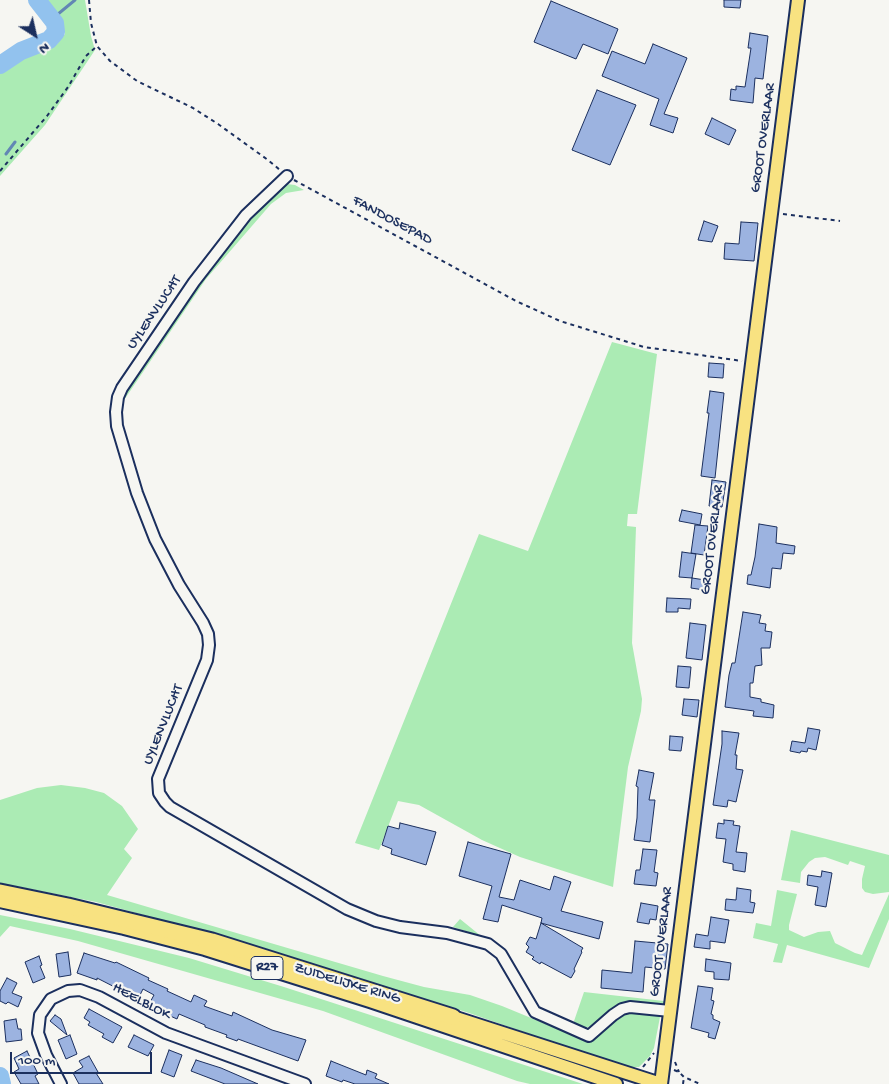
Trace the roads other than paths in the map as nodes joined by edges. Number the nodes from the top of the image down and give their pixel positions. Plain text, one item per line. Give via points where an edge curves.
1 (798, 0) edge
2 (287, 176) road end
3 (0, 892) edge
4 (0, 901) edge
5 (670, 1011) junction
6 (453, 1017) joint
7 (61, 1084) edge
8 (305, 1084) edge
9 (616, 1084) edge
10 (661, 1084) edge

1 - 5 main road, GROOT OVERLAAR
2 - 5 street, UYLENVLUCHT via 246,214 228,237 194,282 118,397 117,426 137,493 156,539 204,624 210,645 207,660 160,772 158,793 175,809 347,909 400,927 447,933 488,944 501,954 535,1012 589,1036 622,1009
3 - 6 highway, ZUIDELIJKE RING / R27 via 212,941
4 - 9 main road, ZUIDELIJKE RING / R27 via 205,949
5 - 10 main road, GROOT OVERLAAR
6 - 10 main road, ZUIDELIJKE RING / R27
7 - 8 street, HEELBLOK via 38,1033 40,1015 51,999 68,991 80,990 166,1033

